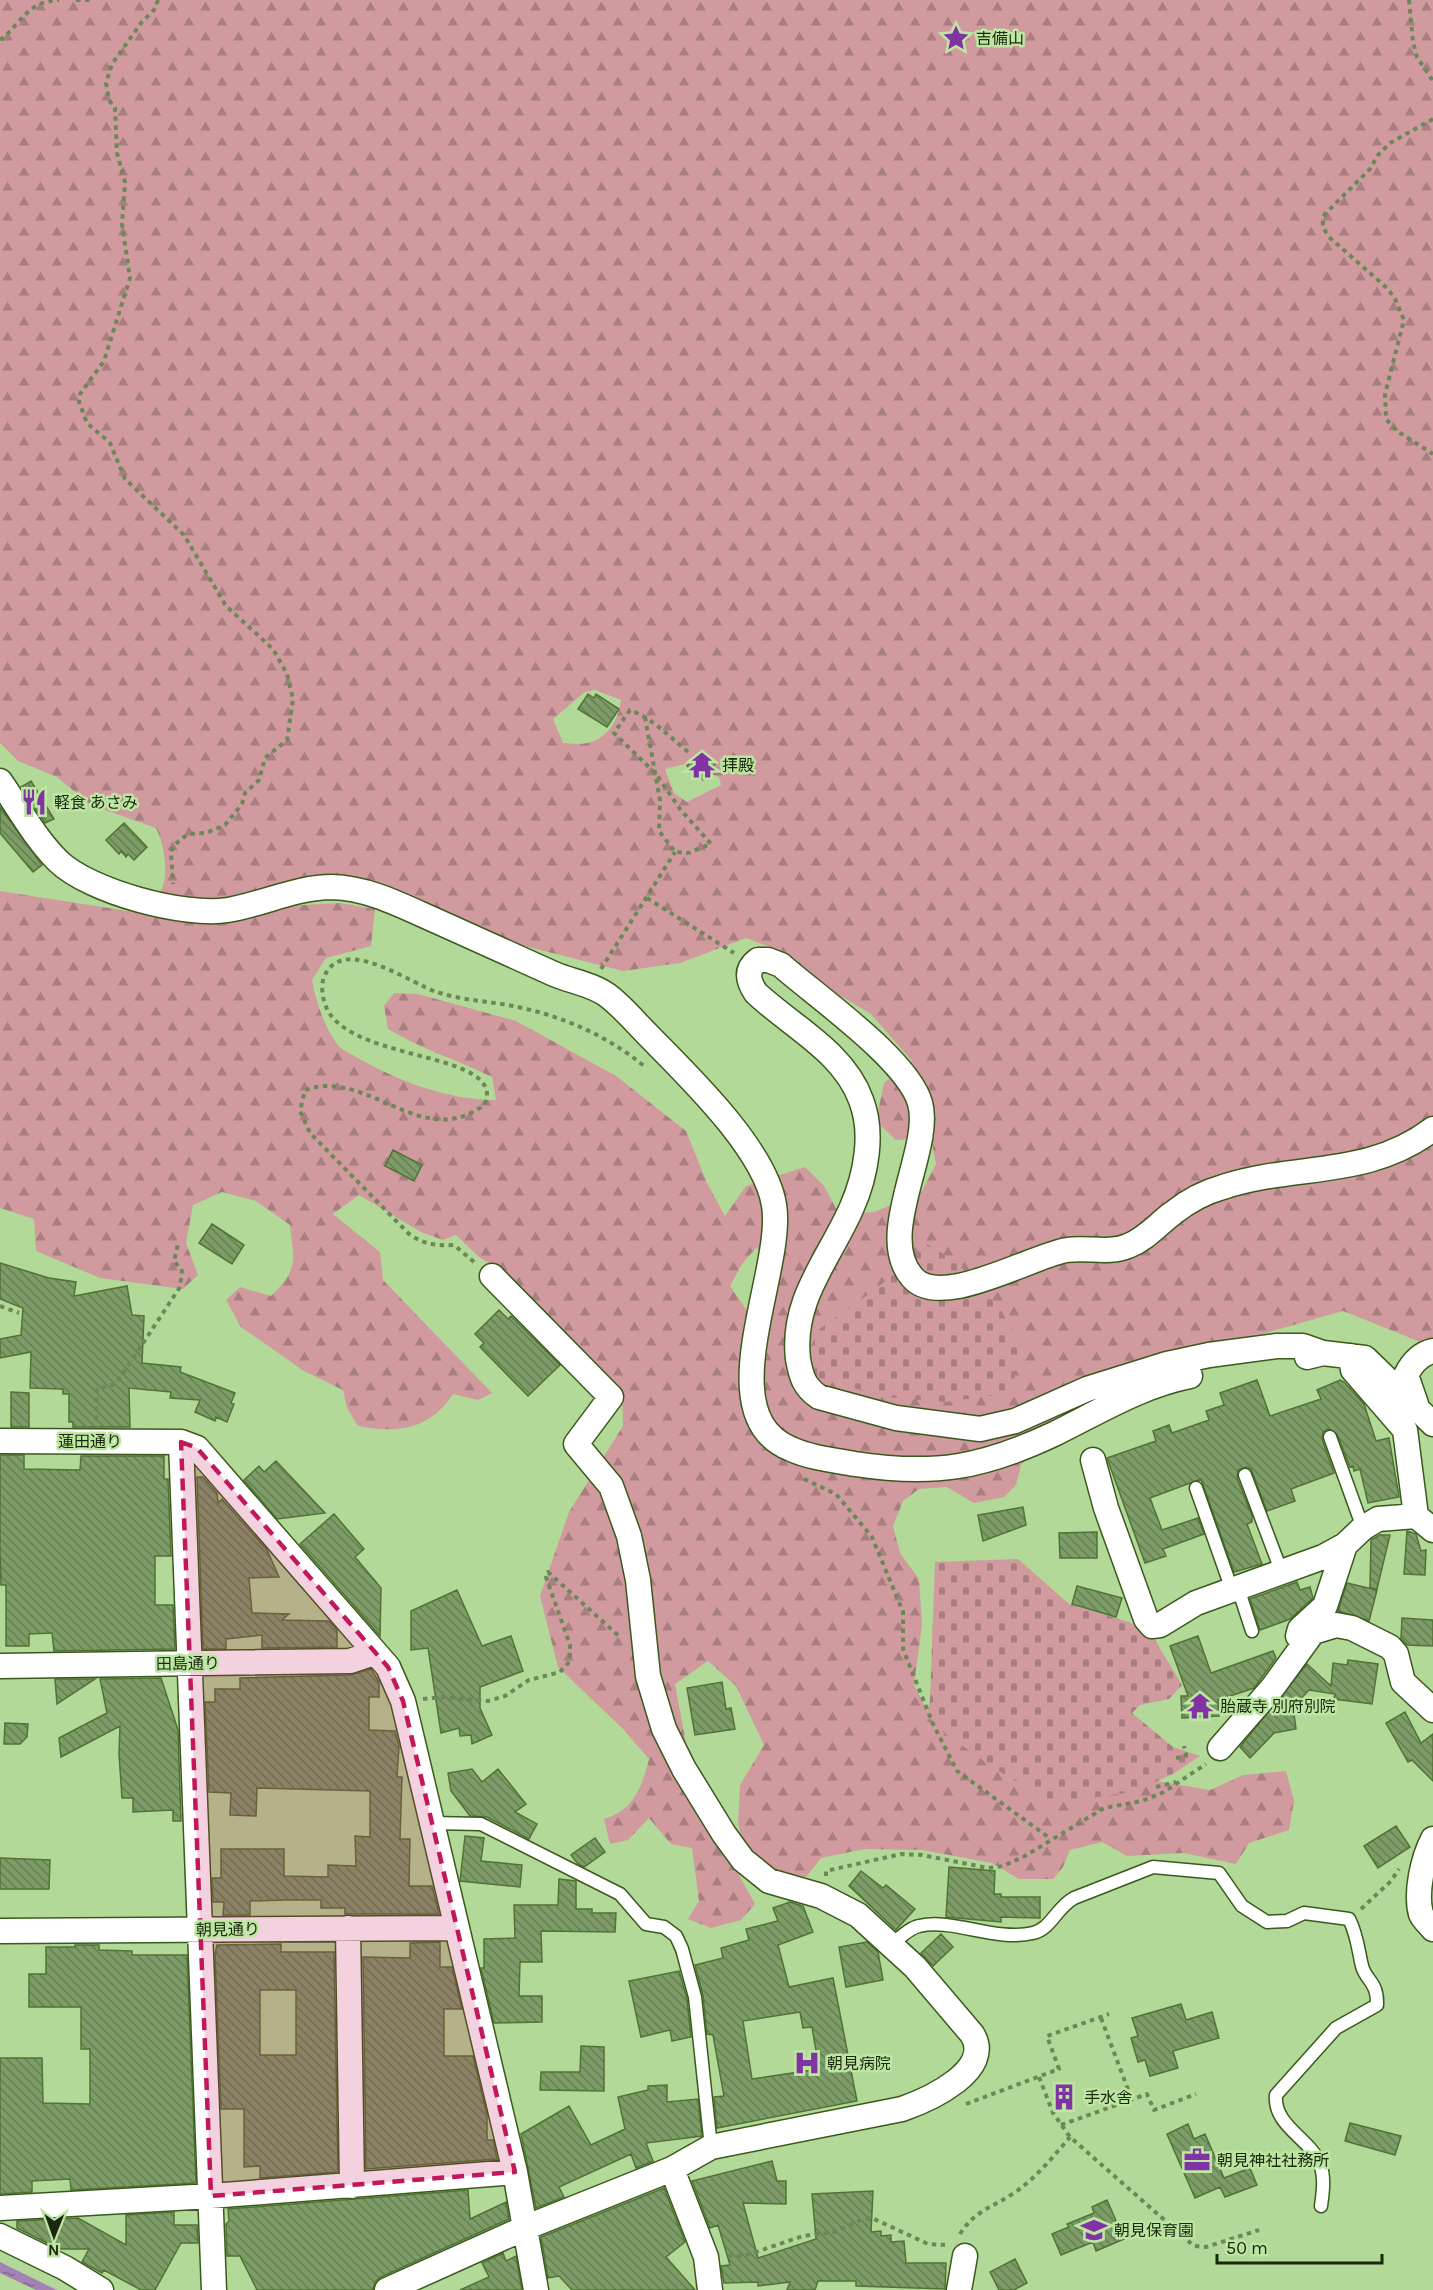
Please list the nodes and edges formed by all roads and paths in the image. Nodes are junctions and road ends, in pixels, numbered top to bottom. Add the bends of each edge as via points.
1 (59, 0) edge
2 (76, 0) edge
3 (92, 0) edge
4 (158, 0) edge
5 (1409, 0) edge
6 (0, 38) edge
7 (1433, 81) edge
8 (1433, 119) edge
9 (1433, 454) edge
10 (645, 717) junction
11 (688, 752) dead end
12 (656, 774) junction
13 (0, 781) edge
14 (675, 852) junction
15 (647, 897) junction
16 (194, 912) junction
17 (753, 964) junction
18 (589, 987) junction
19 (649, 1071) dead end
20 (1433, 1129) edge
21 (178, 1244) dead end
22 (492, 1276) joint
23 (0, 1306) edge
24 (19, 1314) dead end
25 (1433, 1351) edge
26 (1323, 1353) junction
27 (1350, 1356) junction
28 (1427, 1419) edge
29 (1330, 1437) dead end
30 (0, 1441) edge
31 (96, 1442) junction
32 (181, 1442) junction
33 (1093, 1460) dead end
34 (1245, 1475) dead end
35 (796, 1476) dead end
36 (1196, 1488) dead end
37 (1425, 1523) edge
38 (1363, 1528) junction
39 (1345, 1545) junction
40 (1282, 1573) junction
41 (1235, 1589) junction
42 (1252, 1631) dead end
43 (1298, 1649) junction
44 (375, 1653) junction
45 (645, 1654) junction
46 (188, 1663) junction
47 (0, 1666) edge
48 (403, 1701) junction
49 (1433, 1710) edge
50 (1184, 1746) dead end
51 (1220, 1748) joint
52 (1176, 1758) dead end
53 (1179, 1782) junction
54 (1156, 1787) dead end
55 (432, 1823) junction
56 (1051, 1839) junction
57 (1429, 1847) edge
58 (826, 1878) dead end
59 (1349, 1919) junction
60 (348, 1928) junction
61 (457, 1928) junction
62 (1433, 1929) edge
63 (200, 1930) junction
64 (0, 1931) edge
65 (892, 1944) junction
66 (1109, 2014) dead end
67 (1101, 2018) junction
68 (1039, 2077) junction
69 (1196, 2094) dead end
70 (981, 2099) dead end
71 (1132, 2100) junction
72 (1061, 2125) junction
73 (1070, 2137) junction
74 (711, 2146) junction
75 (672, 2169) junction
76 (515, 2172) junction
77 (352, 2186) junction
78 (211, 2196) junction
79 (1321, 2206) dead end
80 (0, 2208) edge
81 (527, 2228) junction
82 (1259, 2230) dead end
83 (0, 2236) edge
84 (961, 2251) junction
85 (706, 2257) junction
86 (403, 2287) edge
87 (100, 2290) edge
88 (214, 2290) edge
89 (536, 2290) edge
90 (710, 2290) edge
91 (959, 2290) edge

1 - 6 path via 42,1
2 - 3 path
4 - 16 path via 112,64 106,83 115,108 117,153 125,182 122,224 130,278 104,361 80,394 81,411 87,423 110,443 125,479 184,535 226,606 273,649 287,674 293,699 286,740 265,758 259,780 245,793 231,818 206,834 188,834 174,845 173,884 193,903
5 - 7 path via 1415,49
8 - 9 path via 1390,142 1322,221 1329,237 1395,299 1404,320 1385,394 1386,419 1397,431
10 - 11 path
10 - 12 path
10 - 12 path via 630,710 614,733
12 - 14 path via 659,831
12 - 14 path via 711,844 688,853
13 - 16 street via 59,862 77,874 136,897
14 - 15 path
15 - 17 path
15 - 18 path
16 - 18 street via 232,909 319,888 358,889
17 - 20 street via 768,960 781,965 869,1040 904,1075 920,1102 921,1124 906,1193 901,1242 906,1269 915,1281 927,1286 979,1280 1066,1250 1126,1247 1183,1206 1221,1187 1257,1177 1320,1171 1378,1158
17 - 26 street via 748,974 756,993 820,1045 844,1070 866,1116 867,1155 853,1206 804,1298 799,1318 800,1370 810,1391 819,1397 896,1418 980,1429 1015,1421 1087,1389 1167,1364 1277,1346 1303,1346
18 - 26 street via 605,993 634,1021 744,1140 770,1189 775,1207 774,1235 753,1360 753,1405 761,1427 779,1444 809,1455 867,1466 936,1470 961,1467 1027,1446 1150,1386 1207,1372
19 - 22 path via 591,1031 558,1018 518,1006 438,993 367,960 339,962 327,971 323,998 332,1017 344,1028 376,1045 460,1069 483,1082 487,1097 476,1110 441,1120 408,1113 348,1088 316,1086 305,1090 301,1101 303,1123 328,1154 409,1234 420,1242 454,1245
21 - 31 path via 174,1261 182,1271 180,1287 115,1384 97,1389
22 - 45 street via 611,1397 576,1444 611,1486 629,1536 638,1580
23 - 24 path
25 - 28 street via 1411,1364 1406,1375 1410,1391
26 - 27 street
27 - 28 street via 1372,1363
27 - 37 street via 1353,1370 1405,1430
29 - 38 lane
30 - 31 street, 蓮田通り
31 - 32 street, 蓮田通り
32 - 44 street via 197,1448
32 - 46 street
33 - 41 street via 1106,1508 1146,1619 1152,1626 1196,1603
34 - 40 lane
35 - 56 path via 836,1494 872,1537 903,1612 903,1649 957,1771
36 - 41 lane
37 - 38 street via 1378,1519
38 - 39 street
39 - 40 street
39 - 43 street via 1325,1606 1300,1629
40 - 41 street
41 - 42 lane
43 - 49 street via 1313,1632 1336,1625 1378,1639 1396,1654 1403,1682
43 - 51 street via 1273,1687
44 - 46 street, 田島通り via 350,1661
44 - 48 street via 388,1668
45 - 48 path via 639,1653 548,1572 546,1577 570,1645 570,1661 560,1672 529,1680 488,1701 443,1697
45 - 65 street via 654,1702 664,1729 684,1769 743,1860 769,1881 821,1896 858,1915
46 - 47 street, 田島通り
46 - 63 street
48 - 55 street
50 - 52 path via 1186,1756
51 - 53 path via 1216,1757
53 - 54 path
53 - 56 path via 1142,1801 1104,1808
55 - 61 street
55 - 74 lane via 481,1824 620,1894 646,1924 664,1927 676,1936 696,1997
56 - 58 path via 1003,1866 979,1867 901,1854 826,1871
57 - 59 path via 1402,1862 1390,1881
57 - 62 street via 1421,1881 1421,1915
59 - 65 lane via 1304,1913 1287,1921 1267,1922 1242,1906 1219,1873 1153,1867 1062,1904 1048,1925 1036,1933 994,1935 928,1925 916,1926
59 - 79 lane via 1363,1969 1376,1987 1377,2005 1336,2028 1276,2095 1278,2112 1319,2162 1323,2173
60 - 61 street, 朝見通り
60 - 63 street, 朝見通り
60 - 77 street
61 - 76 street
63 - 64 street, 朝見通り
63 - 78 street
65 - 74 street via 972,2034 977,2045 973,2063 942,2092 902,2109
66 - 67 path
67 - 68 path via 1047,2036 1059,2069
67 - 71 path
68 - 70 path
68 - 72 path
69 - 71 path via 1154,2110 1147,2094
71 - 72 path
72 - 73 path
73 - 82 path via 1194,2246 1206,2247
73 - 84 path via 1015,2192 968,2221 958,2237
74 - 75 street
75 - 81 street
75 - 85 street
76 - 77 street
76 - 81 street
77 - 78 street
78 - 80 street
78 - 88 street
81 - 86 street
81 - 89 street
83 - 87 street
84 - 85 path via 928,2244 872,2218 744,2256
84 - 91 street
85 - 90 street

